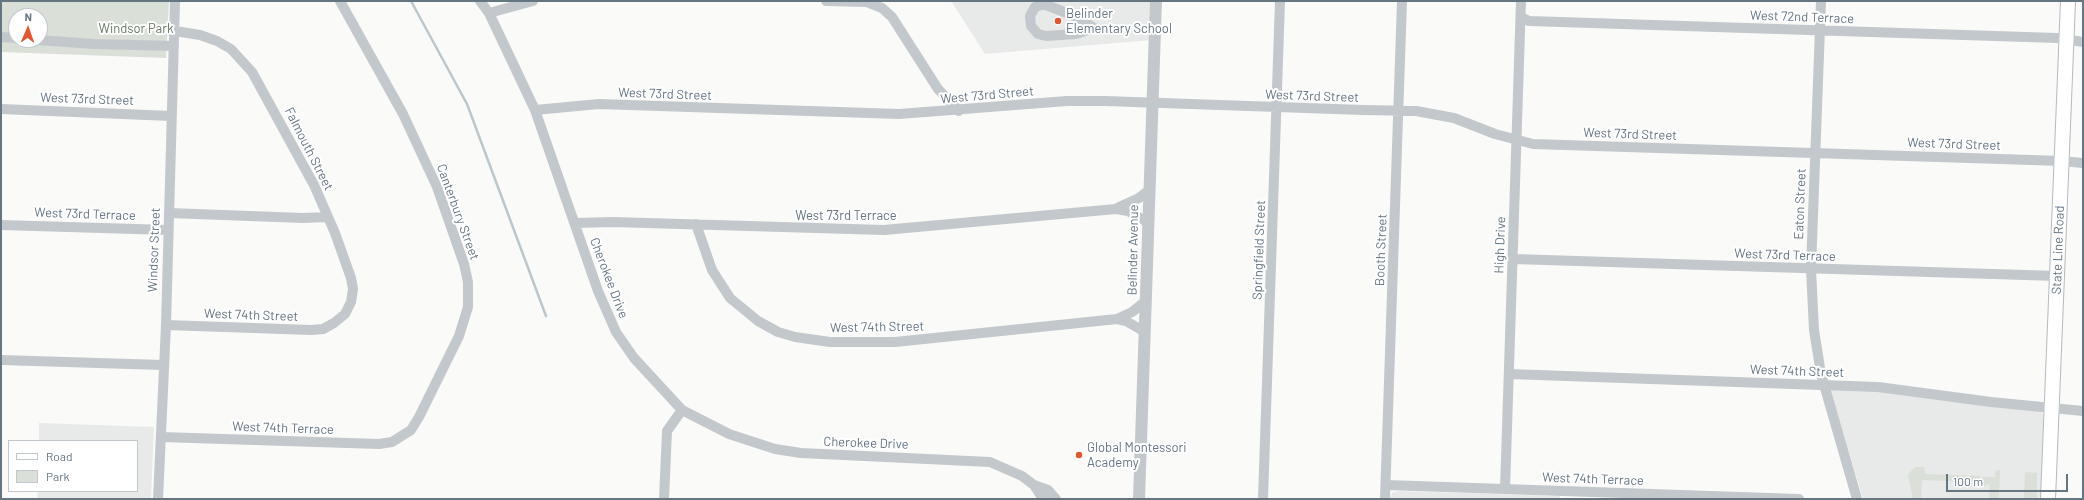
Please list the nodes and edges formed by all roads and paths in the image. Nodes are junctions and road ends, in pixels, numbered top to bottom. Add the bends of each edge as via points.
1 (175, 1) edge
2 (340, 1) edge
3 (480, 1) edge
4 (534, 1) edge
5 (826, 1) edge
6 (1156, 1) edge
7 (1280, 1) edge
8 (1402, 1) edge
9 (1521, 1) edge
10 (1821, 1) edge
11 (2068, 1) edge
12 (489, 13) junction
13 (1521, 16) junction
14 (1094, 28) joint
15 (1820, 31) junction
16 (175, 32) junction
17 (2067, 40) junction
18 (48, 41) edge
19 (2083, 42) edge
20 (174, 46) junction
21 (1153, 102) junction
22 (1276, 107) junction
23 (1, 109) edge
24 (535, 110) junction
25 (959, 111) junction
26 (1399, 111) junction
27 (171, 116) junction
28 (1516, 141) junction
29 (1815, 152) junction
30 (2062, 161) junction
31 (2083, 163) edge
32 (1148, 191) junction
33 (1116, 209) junction
34 (169, 213) junction
35 (328, 217) junction
36 (1147, 222) junction
37 (575, 223) junction
38 (696, 224) junction
39 (1, 225) edge
40 (168, 230) junction
41 (1513, 259) junction
42 (1811, 269) junction
43 (2057, 276) junction
44 (1146, 301) junction
45 (1117, 319) junction
46 (334, 323) joint
47 (166, 325) junction
48 (1145, 332) junction
49 (1, 360) edge
50 (163, 365) junction
51 (1510, 374) junction
52 (1824, 385) junction
53 (2052, 408) junction
54 (682, 410) junction
55 (2083, 411) edge
56 (161, 437) junction
57 (402, 437) joint
58 (1034, 485) junction
59 (1386, 486) junction
60 (1505, 489) junction
61 (158, 499) edge
62 (664, 499) edge
63 (1043, 499) edge
64 (1056, 499) edge
65 (1139, 499) edge
66 (1263, 499) edge
67 (1386, 499) edge
68 (1799, 499) edge
69 (1857, 499) edge
70 (2048, 499) edge

1 - 16 street, Windsor Street
2 - 57 street, Canterbury Street via 422,152 437,187 468,282 468,307 459,336 420,417 411,430
3 - 12 street, Cherokee Drive
4 - 12 street
5 - 25 street via 867,2 882,8 892,17 938,89
6 - 21 street, Belinder Avenue
7 - 22 street, Springfield Street
8 - 26 street, Booth Street
9 - 13 street, High Drive
10 - 15 street, Eaton Street
11 - 17 main road, State Line Road
12 - 24 street, Cherokee Drive
13 - 15 street, West 72nd Terrace via 1530,21
13 - 28 street, High Drive
14 - 14 street via 1077,17 1046,5 1035,7 1030,16 1031,26 1041,35 1076,34
15 - 17 street, West 72nd Terrace
15 - 29 street, Eaton Street
16 - 20 street, Windsor Street
16 - 35 street, Falmouth Street via 209,37 242,58 298,154
17 - 19 street, West 72nd Terrace
17 - 30 main road, State Line Road
18 - 20 street
20 - 27 street, Windsor Street
21 - 22 street, West 73rd Street
21 - 25 street, West 73rd Street via 1067,101
21 - 32 street, Belinder Avenue
22 - 26 street, West 73rd Street
22 - 66 street, Springfield Street
23 - 27 street, West 73rd Street
24 - 25 street, West 73rd Street via 600,104 900,114
24 - 37 street, Cherokee Drive
26 - 28 street, West 73rd Street via 1437,113
26 - 59 street, Booth Street
27 - 34 street, Windsor Street
28 - 29 street, West 73rd Street via 1533,144
28 - 41 street, High Drive
29 - 30 street, West 73rd Street
29 - 42 street, Eaton Street
30 - 31 street, West 73rd Street
30 - 43 main road, State Line Road
32 - 33 street, West 73rd Terrace
32 - 36 street, Belinder Avenue
33 - 36 street, West 73rd Terrace via 1128,211
33 - 38 street, West 73rd Terrace via 884,230
34 - 35 street
34 - 40 street, Windsor Street
35 - 46 street, Falmouth Street via 353,289 351,302 345,314
36 - 44 street, Belinder Avenue
37 - 38 street, West 73rd Terrace
37 - 54 street, Cherokee Drive via 598,291 616,332 634,358
38 - 45 street, West 74th Street via 712,270 730,298 758,321 794,337 830,342 895,342
39 - 40 street, West 73rd Terrace
40 - 47 street, Windsor Street
41 - 42 street, West 73rd Terrace
41 - 51 street, High Drive
42 - 43 street, West 73rd Terrace
42 - 52 street, Eaton Street via 1814,330
43 - 53 main road, State Line Road
44 - 45 street, West 74th Street
44 - 48 street, Belinder Avenue
45 - 48 street, West 74th Street
46 - 47 street, West 74th Street via 323,329 311,330
47 - 50 street, Windsor Street
48 - 65 street, Belinder Avenue
49 - 50 street
50 - 56 street, Windsor Street
51 - 52 street, West 74th Street
51 - 60 street, High Drive
52 - 53 street, West 74th Street via 1878,387
52 - 69 street, Eaton Street
53 - 55 street, West 74th Street
53 - 70 main road, State Line Road
54 - 58 street, Cherokee Drive via 729,434 775,449 802,453 976,460 1008,468
54 - 62 street via 667,430
56 - 57 street, West 74th Terrace via 379,444
56 - 61 street, Windsor Street
58 - 63 street, Cherokee Drive
58 - 64 street, Cherokee Drive via 1048,490
59 - 60 street, West 74th Terrace
59 - 67 street, Booth Street
60 - 68 street, West 74th Terrace

